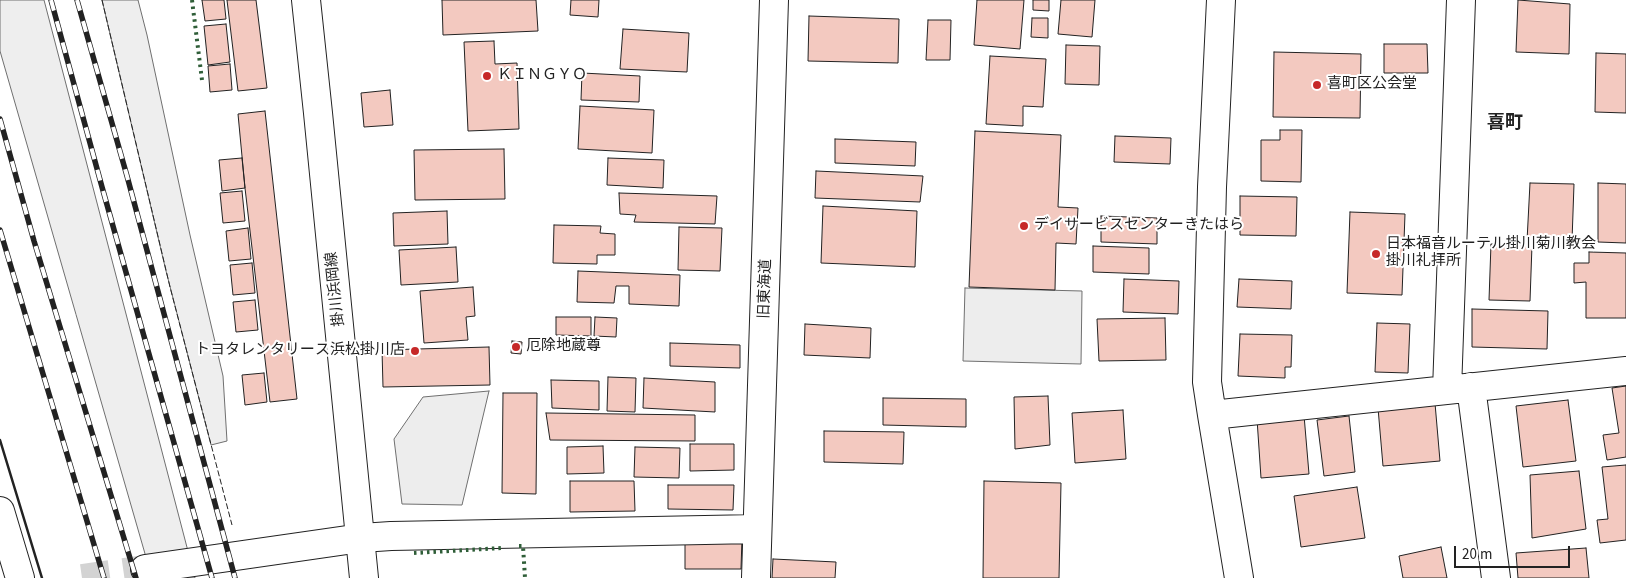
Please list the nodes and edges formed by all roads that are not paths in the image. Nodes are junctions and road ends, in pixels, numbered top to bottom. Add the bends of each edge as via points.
1 (306, 0) edge
2 (774, 0) edge
3 (1221, 0) edge
4 (1461, 0) edge
5 (1626, 371) edge
6 (1459, 389) junction
7 (1212, 415) junction
8 (0, 511) edge
9 (757, 529) junction
10 (361, 538) junction
11 (146, 569) tunnel mouth
12 (20, 578) edge
13 (364, 578) edge
14 (756, 578) edge
15 (1239, 578) edge
16 (1496, 578) edge

1 - 10 street, 掛川浜岡線
2 - 9 street, 旧東海道
3 - 7 street via 1207,382
4 - 6 street
5 - 6 street
6 - 7 street
6 - 16 street
7 - 15 street
8 - 12 street
9 - 10 street
9 - 14 street, 旧東海道
10 - 11 street
10 - 13 street, 掛川浜岡線

